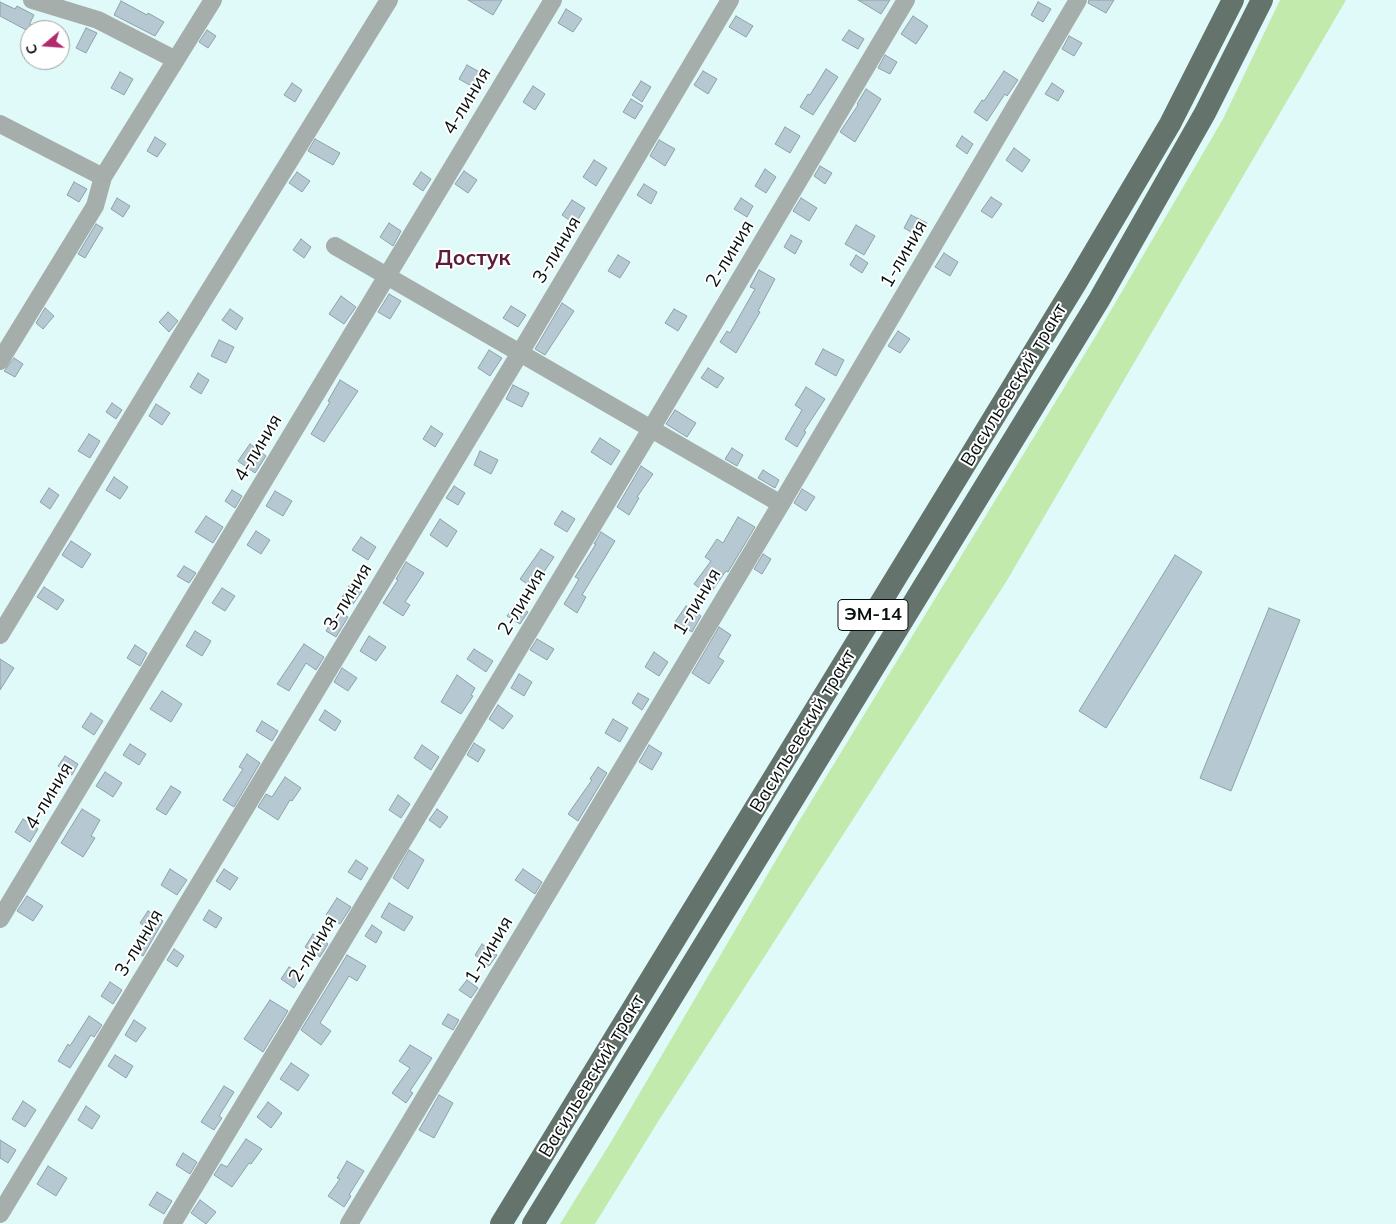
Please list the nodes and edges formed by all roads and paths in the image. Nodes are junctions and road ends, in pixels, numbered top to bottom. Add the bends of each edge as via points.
1 (32, 0) edge
2 (213, 0) edge
3 (389, 0) edge
4 (553, 0) edge
5 (730, 0) edge
6 (906, 0) edge
7 (1078, 0) edge
8 (1233, 0) edge
9 (1262, 0) edge
10 (176, 60) junction
11 (0, 124) edge
12 (103, 177) junction
13 (336, 246) dead end
14 (386, 276) junction
15 (520, 353) junction
16 (0, 361) edge
17 (651, 428) junction
18 (781, 504) junction
19 (0, 635) edge
20 (0, 919) edge
21 (0, 1214) edge
22 (172, 1224) edge
23 (349, 1224) edge
24 (501, 1224) edge
25 (533, 1224) edge

1 - 10 street via 98,20
2 - 10 street
3 - 19 street
4 - 14 street, 4-линия
5 - 15 street, 3-линия
6 - 17 street, 2-линия
7 - 18 street, 1-линия
8 - 24 main road, Васильевский тракт / ЭМ-14 via 1170,124 1076,283
9 - 25 main road, Васильевский тракт / ЭМ-14 via 1205,113 1100,300
10 - 12 street
11 - 12 street
12 - 16 street via 95,206
13 - 14 street
14 - 15 street
14 - 20 street, 4-линия
15 - 17 street
15 - 21 street, 3-линия
17 - 18 street
17 - 22 street, 2-линия
18 - 23 street, 1-линия

